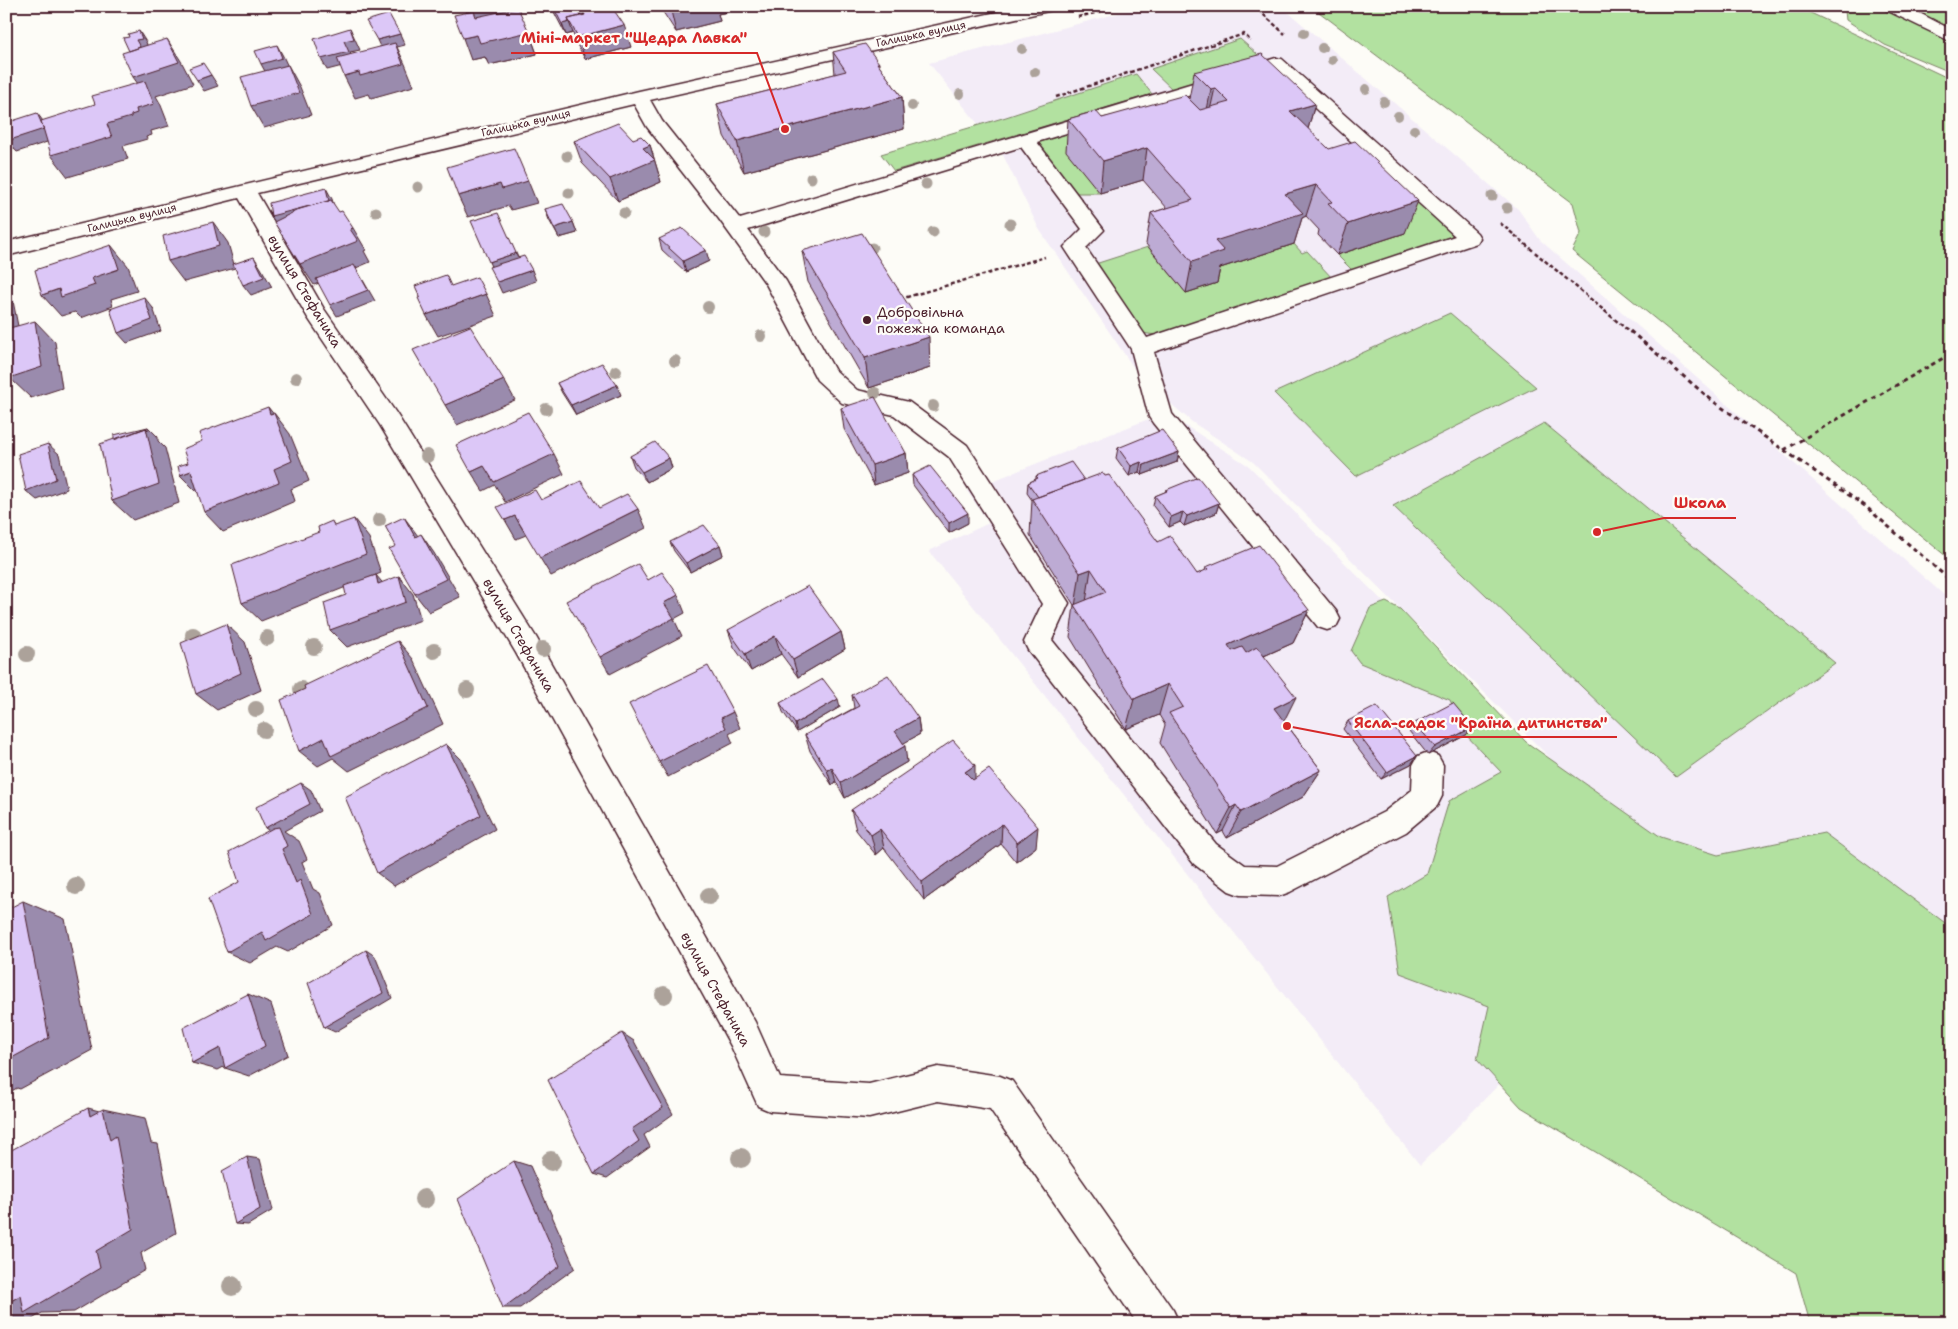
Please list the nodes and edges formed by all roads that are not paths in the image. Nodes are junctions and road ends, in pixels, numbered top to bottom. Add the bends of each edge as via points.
1 (1048, 6) edge
2 (1892, 6) edge
3 (1952, 37) edge
4 (639, 97) junction
5 (1026, 140) junction
6 (245, 190) junction
7 (735, 227) junction
8 (6, 249) edge
9 (1142, 348) junction
10 (1327, 619) dead end
11 (1428, 765) dead end
12 (1160, 1323) edge

1 - 4 street, Галицька вулиця
2 - 3 street
4 - 6 street, Галицька вулиця
4 - 7 street via 654,123
5 - 7 street
5 - 9 street via 1094,230 1074,247
5 - 9 street via 1276,64 1470,238
6 - 8 street, Галицька вулиця
6 - 12 street, вулиця Стефаника via 316,313 388,419 526,645 743,1034 770,1094 869,1101 938,1084 1000,1093
7 - 11 street via 775,281 825,374 850,397 901,408 958,452 1056,604 1038,642 1205,854 1240,880 1279,881 1395,822 1427,796
9 - 10 street via 1161,416

